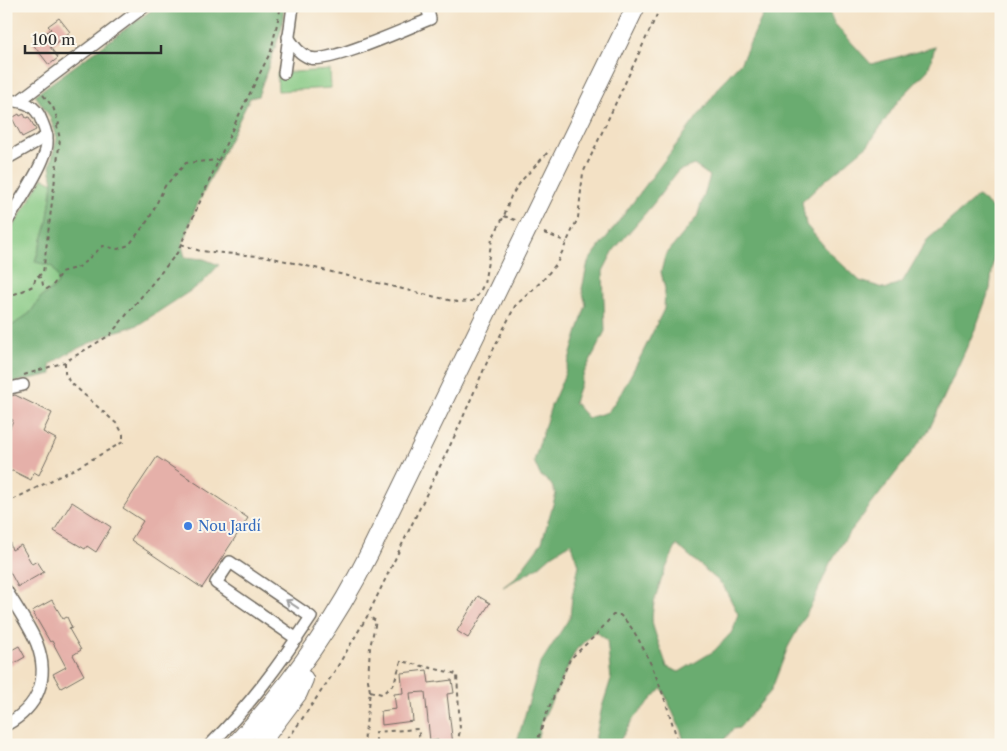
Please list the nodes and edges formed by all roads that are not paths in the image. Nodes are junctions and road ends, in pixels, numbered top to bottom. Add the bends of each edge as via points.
1 (144, 6) edge
2 (293, 6) edge
3 (427, 6) edge
4 (636, 6) edge
5 (647, 6) edge
6 (288, 37) junction
7 (284, 73) dead end
8 (6, 100) edge
9 (19, 100) junction
10 (46, 133) junction
11 (6, 159) edge
12 (6, 223) edge
13 (23, 381) road end
14 (6, 389) edge
15 (6, 590) edge
16 (297, 638) junction
17 (301, 675) junction
18 (6, 725) edge
19 (210, 745) edge
20 (226, 745) edge
21 (235, 745) edge
22 (249, 745) edge
23 (259, 745) edge

1 - 9 street
2 - 6 street
3 - 6 street via 430,19 333,56 311,58 296,50
4 - 17 highway via 362,567
5 - 17 highway via 371,572 343,622
6 - 7 street
8 - 9 street
9 - 10 street via 35,108
10 - 11 street
10 - 12 street via 43,160
13 - 14 street
15 - 18 street via 37,643 41,674 39,690 28,710
16 -> 16 street via 311,617 230,562 216,583
16 - 19 street via 261,689
17 - 20 highway via 282,681
17 - 21 highway
17 - 22 highway
17 - 23 highway via 298,693

